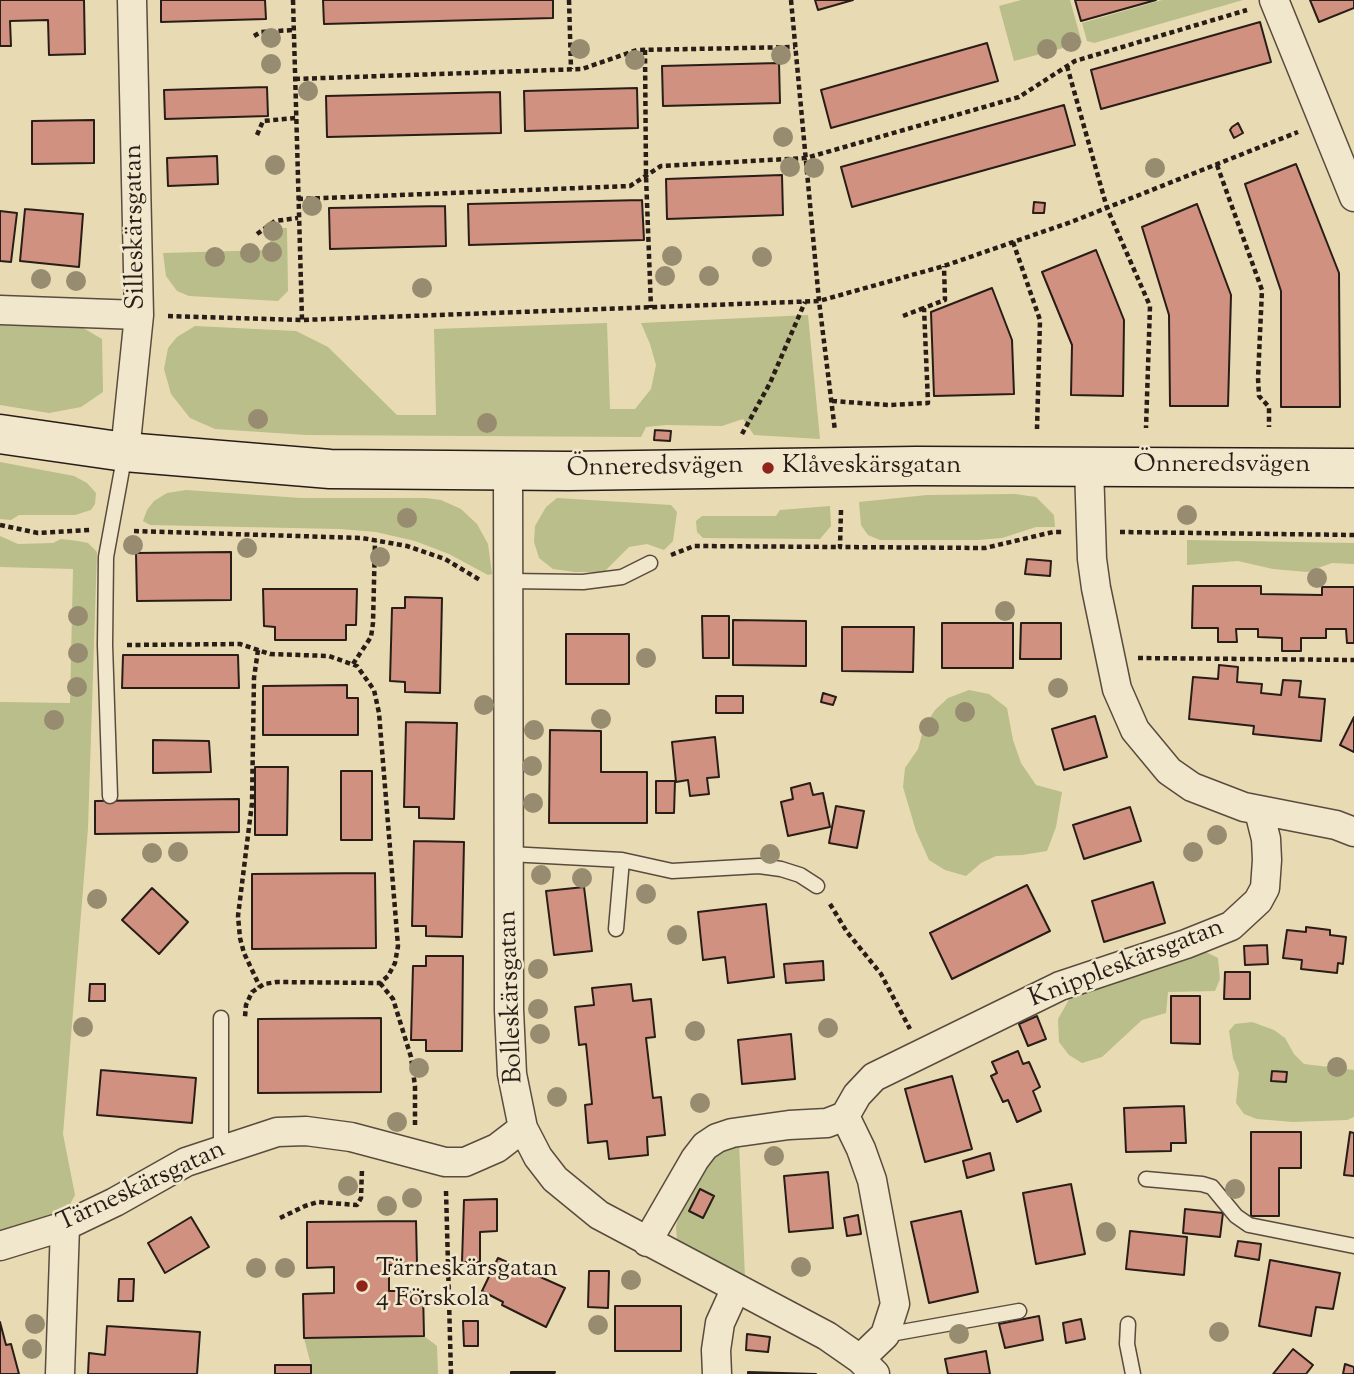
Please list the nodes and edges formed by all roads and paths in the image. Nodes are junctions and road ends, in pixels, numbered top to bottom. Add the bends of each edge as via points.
1 (132, 0) edge
2 (293, 0) edge
3 (569, 0) edge
4 (791, 0) edge
5 (1274, 1) edge
6 (293, 30) junction
7 (254, 36) dead end
8 (795, 47) junction
9 (645, 50) junction
10 (1067, 66) junction
11 (571, 69) junction
12 (295, 79) junction
13 (296, 118) junction
14 (1323, 122) junction
15 (257, 135) dead end
16 (806, 158) junction
17 (1217, 165) junction
18 (646, 176) junction
19 (1354, 197) edge
20 (298, 200) junction
21 (1107, 208) junction
22 (298, 218) junction
23 (257, 234) dead end
24 (1013, 242) junction
25 (944, 265) junction
26 (805, 302) junction
27 (819, 302) junction
28 (651, 308) junction
29 (923, 308) junction
30 (0, 310) edge
31 (139, 316) junction
32 (903, 316) dead end
33 (302, 320) junction
34 (832, 401) junction
35 (1269, 427) dead end
36 (1146, 428) dead end
37 (1037, 429) dead end
38 (835, 431) dead end
39 (0, 434) edge
40 (736, 441) dead end
41 (125, 453) junction
42 (1089, 467) junction
43 (1354, 468) edge
44 (508, 470) junction
45 (0, 526) edge
46 (112, 530) junction
47 (375, 541) junction
48 (840, 547) dead end
49 (650, 563) joint
50 (509, 588) junction
51 (105, 645) junction
52 (258, 650) junction
53 (1109, 658) junction
54 (1354, 660) edge
55 (353, 664) junction
56 (110, 796) dead end
57 (1259, 810) junction
58 (1354, 832) edge
59 (509, 854) junction
60 (622, 860) junction
61 (817, 886) joint
62 (617, 929) dead end
63 (380, 983) junction
64 (260, 987) junction
65 (221, 1018) dead end
66 (243, 1024) dead end
67 (923, 1054) junction
68 (845, 1116) junction
69 (523, 1128) junction
70 (362, 1139) junction
71 (221, 1150) junction
72 (411, 1153) junction
73 (445, 1162) junction
74 (1146, 1179) dead end
75 (279, 1218) dead end
76 (65, 1226) junction
77 (648, 1242) junction
78 (1354, 1246) edge
79 (0, 1247) edge
80 (736, 1288) junction
81 (1019, 1311) dead end
82 (1128, 1324) dead end
83 (885, 1335) junction
84 (868, 1366) edge
85 (60, 1374) edge
86 (451, 1374) edge
87 (717, 1374) edge
88 (1133, 1374) edge

1 - 31 street, Silleskärsgatan
2 - 6 path
3 - 11 path
4 - 8 path
5 - 10 path
5 - 14 street
6 - 7 path
6 - 12 path
8 - 9 path
8 - 16 path
9 - 11 path
9 - 18 path
10 - 16 path via 1019,97
10 - 21 path
11 - 12 path
12 - 13 path
13 - 15 path via 263,121
13 - 20 path
14 - 17 path
14 - 19 street
16 - 18 path via 661,166
16 - 27 path
17 - 21 path
17 - 35 path via 1262,290 1258,378 1259,396 1269,407
18 - 20 path via 630,186
18 - 28 path
20 - 22 path
21 - 24 path
21 - 36 path via 1150,306
22 - 23 path via 275,221
22 - 33 path
24 - 25 path
24 - 37 path via 1040,320
25 - 27 path
25 - 29 path via 946,300
26 - 27 path
26 - 28 path
26 - 40 path via 752,419
27 - 34 path
28 - 33 path
29 - 32 path
29 - 34 path via 928,403
30 - 31 street
31 - 33 path
31 - 41 street, Silleskärsgatan
34 - 38 path
39 - 41 street, Önneredsvägen
41 - 44 street, Önneredsvägen via 330,469
41 - 46 lane
42 - 43 street, Önneredsvägen
42 - 44 street, Önneredsvägen
42 - 53 street via 1091,559
44 - 50 street, Bolleskärsgatan
45 - 46 path via 38,533
46 - 47 path
46 - 51 lane via 106,557
47 - 50 path via 445,559
47 - 55 path via 373,623
48 - 49 path via 694,547
49 - 50 lane via 622,577
50 - 59 street, Bolleskärsgatan
51 - 52 path via 240,644
51 - 56 lane
52 - 55 path via 329,656
52 - 64 path via 252,803 238,916 244,953
53 - 54 path
53 - 57 street via 1135,730 1169,771 1192,787
55 - 63 path via 374,690 380,713 398,946 395,964
57 - 58 street
57 - 67 street, Knippleskärsgatan via 1266,839 1265,888 1231,926 1060,986
59 - 60 lane
59 - 69 street, Bolleskärsgatan via 512,1074
60 - 61 lane via 672,871 781,869
60 - 62 lane
61 - 67 path via 881,974
63 - 64 path via 277,982
63 - 72 path via 393,999 411,1056 416,1118
64 - 66 path via 246,1005
65 - 71 lane
67 - 68 street, Knippleskärsgatan via 874,1077
68 - 77 street via 827,1123 717,1138 695,1159
68 - 83 street via 872,1180 895,1304
69 - 73 street, Tärneskärsgatan via 483,1156
69 - 77 street, Bolleskärsgatan via 538,1157 573,1196
70 - 71 street, Tärneskärsgatan via 277,1132
70 - 72 street, Tärneskärsgatan
70 - 75 path via 357,1205 318,1202
71 - 76 street, Tärneskärsgatan via 186,1163
72 - 73 street, Tärneskärsgatan
73 - 86 path
74 - 78 lane via 1212,1187 1249,1225
76 - 79 street, Tärneskärsgatan
76 - 85 street
77 - 80 street, Bolleskärsgatan
80 - 84 street, Bolleskärsgatan via 827,1336
80 - 87 street via 720,1323
81 - 83 lane
82 - 88 lane
83 - 84 street

